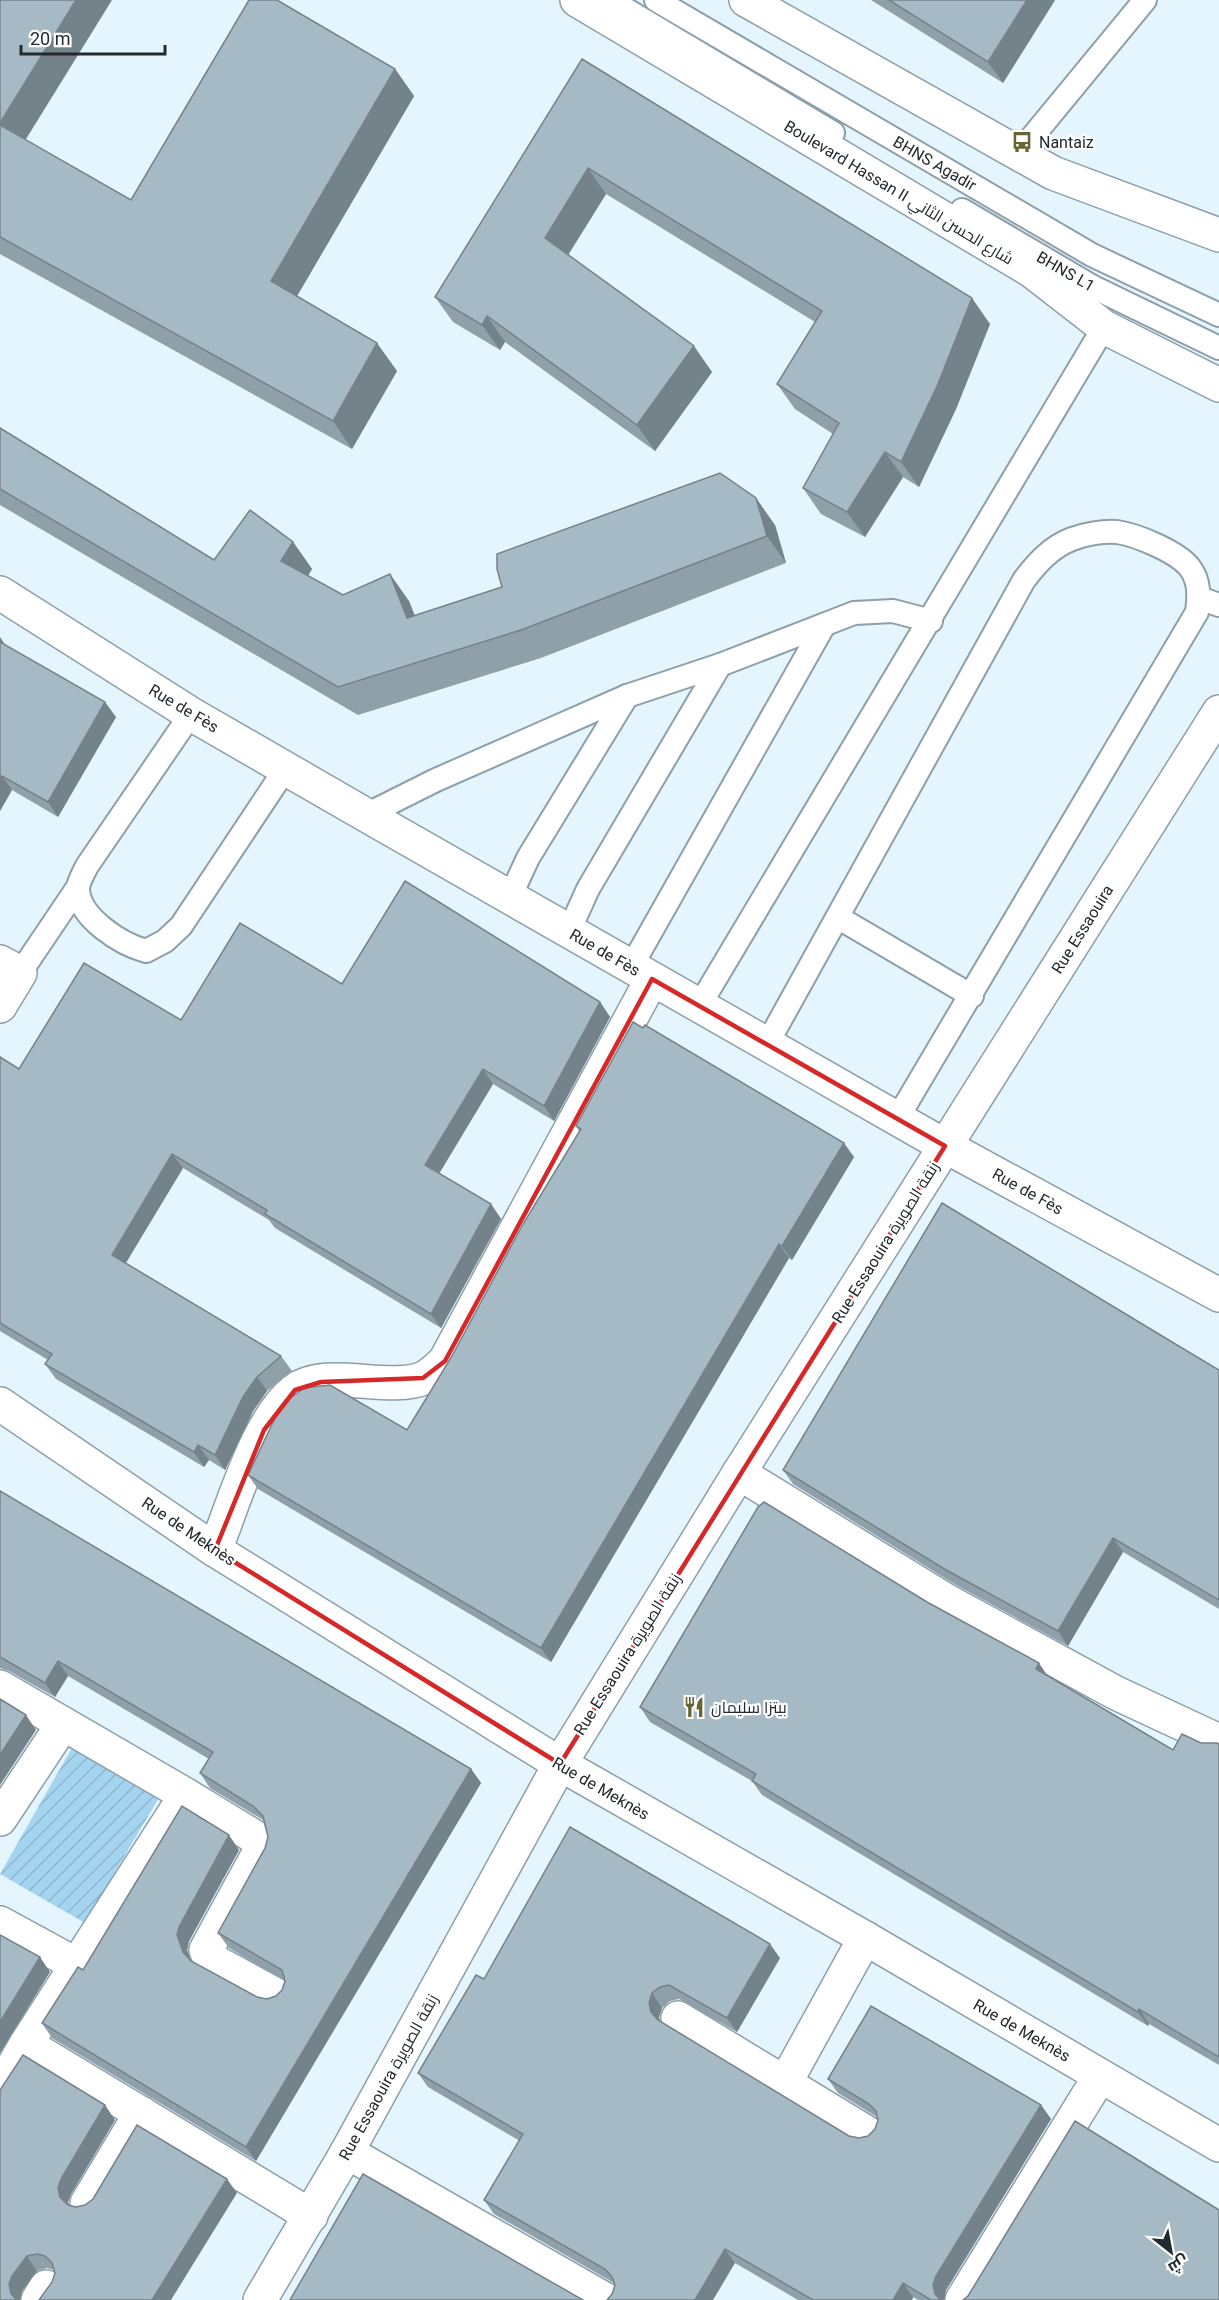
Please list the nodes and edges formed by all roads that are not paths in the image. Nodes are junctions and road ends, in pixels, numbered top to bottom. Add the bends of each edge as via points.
1 (577, 0) edge
2 (610, 0) edge
3 (656, 0) edge
4 (746, 0) edge
5 (1144, 0) edge
6 (1019, 153) junction
7 (1219, 235) edge
8 (1219, 315) edge
9 (1104, 327) junction
10 (1219, 348) edge
11 (1219, 385) edge
12 (0, 593) edge
13 (1209, 601) edge
14 (931, 621) junction
15 (824, 625) junction
16 (720, 665) junction
17 (627, 696) junction
18 (1219, 712) edge
19 (191, 714) junction
20 (286, 768) junction
21 (366, 815) junction
22 (78, 887) junction
23 (510, 897) junction
24 (838, 918) junction
25 (569, 931) junction
26 (10, 967) edge
27 (642, 973) junction
28 (972, 996) junction
29 (0, 1006) edge
30 (699, 1006) junction
31 (767, 1044) junction
32 (897, 1119) junction
33 (945, 1146) junction
34 (1219, 1295) edge
35 (0, 1404) edge
36 (739, 1473) junction
37 (215, 1550) junction
38 (0, 1687) edge
39 (63, 1724) junction
40 (1219, 1741) edge
41 (560, 1764) junction
42 (186, 1795) junction
43 (0, 1819) edge
44 (0, 1923) edge
45 (865, 1938) junction
46 (77, 1965) junction
47 (276, 1995) edge
48 (678, 2018) dead end
49 (26, 2044) junction
50 (1100, 2076) junction
51 (3, 2078) edge
52 (785, 2083) junction
53 (141, 2113) junction
54 (869, 2134) edge
55 (1219, 2145) edge
56 (347, 2152) junction
57 (87, 2203) edge
58 (311, 2216) junction
59 (260, 2300) edge
60 (606, 2300) edge
61 (962, 2300) edge

1 - 9 street, Boulevard Hassan II شارع الحسن الثاني via 1032,271
2 - 10 lane, BHNS L1 via 1094,287
3 - 8 lane, BHNS Agadir via 1092,255
4 - 6 street
5 - 6 lane
6 - 7 street via 1053,172
9 - 11 street, Boulevard Hassan II شارع الحسن الثاني
9 - 14 lane
12 - 19 street, Rue de Fès
13 - 24 lane via 1182,559 1117,532 1072,539 1037,563 1024,580
13 - 28 lane via 1197,612
14 - 15 lane via 873,610
14 - 30 lane
15 - 16 lane
15 - 27 lane
16 - 17 lane
16 - 25 lane via 588,889
17 - 21 lane
17 - 23 lane via 528,858
18 - 33 street, Rue Essaouira
19 - 20 street, Rue de Fès
19 - 22 lane via 87,866
20 - 21 street, Rue de Fès
20 - 22 lane via 181,926 165,941 146,951 135,948 98,923 83,907
21 - 23 street, Rue de Fès
22 - 26 lane
23 - 25 street, Rue de Fès
24 - 28 lane
24 - 31 lane
25 - 27 street, Rue de Fès
26 - 29 street
27 - 30 street, Rue de Fès
27 - 37 street via 446,1361 423,1378 321,1382 295,1390 264,1430
28 - 32 lane
30 - 31 street, Rue de Fès
31 - 32 street, Rue de Fès
32 - 33 street, Rue de Fès
33 - 34 street, Rue de Fès
33 - 36 street, Rue Essaouira زنقة الصويرة
35 - 37 street, Rue de Meknès
36 - 40 street via 957,1606 1116,1694
36 - 41 street, Rue Essaouira زنقة الصويرة
37 - 41 street, Rue de Meknès
38 - 39 street
39 - 42 street
39 - 43 street
41 - 45 street, Rue de Meknès
41 - 56 street, Rue Essaouira زنقة الصويرة
42 - 46 street
42 - 47 street via 258,1842 259,1853 206,1950 210,1959
44 - 46 street
45 - 50 street, Rue de Meknès
45 - 52 street
46 - 49 street
48 - 52 street
49 - 51 street
49 - 53 street
50 - 55 street, Rue de Meknès
50 - 61 street
52 - 54 street
53 - 57 street
53 - 58 street
56 - 58 street, Rue Essaouira زنقة الصويرة
56 - 60 street
58 - 59 street, Rue Essaouira زنقة الصويرة

